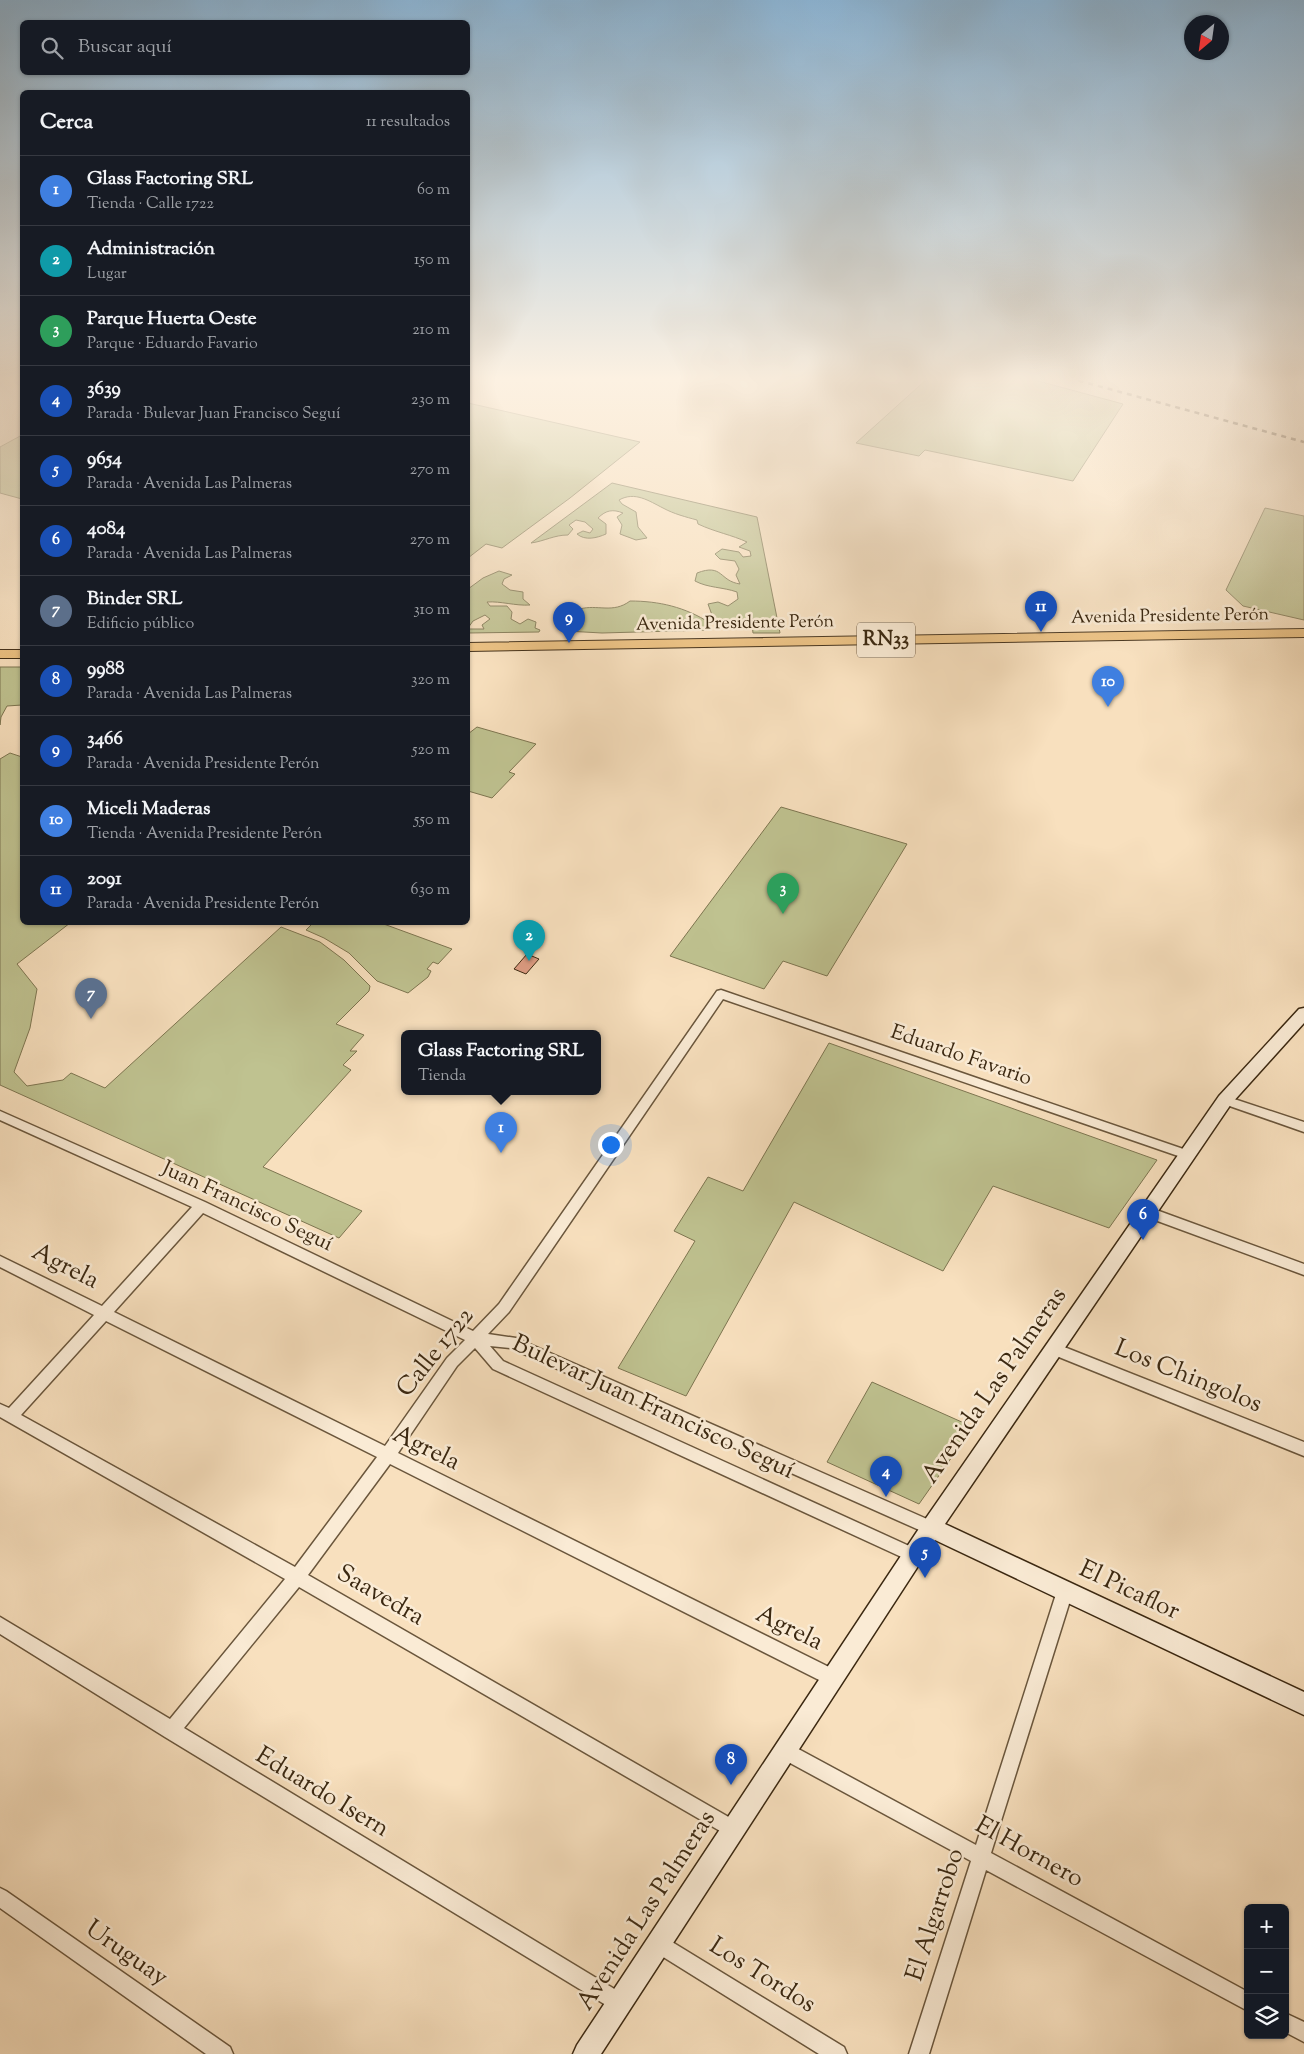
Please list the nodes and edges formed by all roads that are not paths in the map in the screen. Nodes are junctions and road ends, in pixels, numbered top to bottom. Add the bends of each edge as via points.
1 (1304, 633) edge
2 (1304, 642) edge
3 (470, 647) edge
4 (0, 654) edge
5 (20, 654) edge
6 (470, 654) edge
7 (20, 660) edge
8 (0, 661) edge
9 (721, 994) joint
10 (1304, 1013) edge
11 (1225, 1100) junction
12 (0, 1115) edge
13 (1304, 1127) edge
14 (1188, 1155) junction
15 (201, 1206) junction
16 (1148, 1212) junction
17 (0, 1261) edge
18 (1304, 1270) edge
19 (103, 1313) junction
20 (475, 1338) junction
21 (1054, 1349) junction
22 (6, 1413) edge
23 (1304, 1449) edge
24 (387, 1456) junction
25 (931, 1528) junction
26 (913, 1555) junction
27 (297, 1577) junction
28 (1065, 1591) junction
29 (0, 1625) edge
30 (832, 1678) junction
31 (1304, 1704) edge
32 (171, 1730) junction
33 (785, 1750) junction
34 (733, 1829) junction
35 (981, 1857) junction
36 (0, 1897) edge
37 (659, 1942) junction
38 (1244, 2000) edge
39 (619, 2003) junction
40 (1289, 2024) edge
41 (1304, 2032) edge
42 (222, 2054) edge
43 (586, 2054) edge
44 (838, 2054) edge
45 (919, 2054) edge

1 - 3 main road, Avenida Presidente Perón / RN33
2 - 6 main road, Avenida Presidente Perón / RN33
4 - 5 main road
7 - 8 main road
9 - 14 street, Eduardo Favario
9 - 20 street, Calle 1722 via 504,1308
10 - 11 main road, Avenida Las Palmeras
11 - 13 street
11 - 14 main road, Avenida Las Palmeras
12 - 15 street, Juan Francisco Seguí
14 - 16 main road, Avenida Las Palmeras
15 - 19 street
15 - 20 street, Juan Francisco Seguí
16 - 18 street
16 - 21 main road, Avenida Las Palmeras
17 - 19 street, Agrela
19 - 22 street
19 - 24 street, Agrela
20 - 24 street, Calle 1722 via 452,1362
20 - 25 street, Bulevar Juan Francisco Seguí via 511,1342
20 - 26 street, Bulevar Juan Francisco Seguí via 498,1366
21 - 23 street, Los Chingolos
21 - 25 main road, Avenida Las Palmeras
22 - 27 street, Saavedra
24 - 27 street, Calle 1722
24 - 30 street, Agrela
25 - 26 main road, Avenida Las Palmeras
25 - 28 main road, El Picaflor
26 - 30 main road, Avenida Las Palmeras
27 - 32 street, Calle 1722
27 - 34 street, Saavedra
28 - 31 main road, El Picaflor
28 - 35 street, El Algarrobo
29 - 32 street, Eduardo Isern
30 - 33 main road, Avenida Las Palmeras
32 - 39 street, Eduardo Isern
33 - 34 main road, Avenida Las Palmeras
33 - 35 street, El Hornero
34 - 37 main road, Avenida Las Palmeras
35 - 38 street, El Hornero
35 - 45 street, El Algarrobo
36 - 42 street, Uruguay
37 - 39 main road, Avenida Las Palmeras
37 - 44 street, Los Tordos
39 - 43 main road, Avenida Las Palmeras
40 - 41 street

